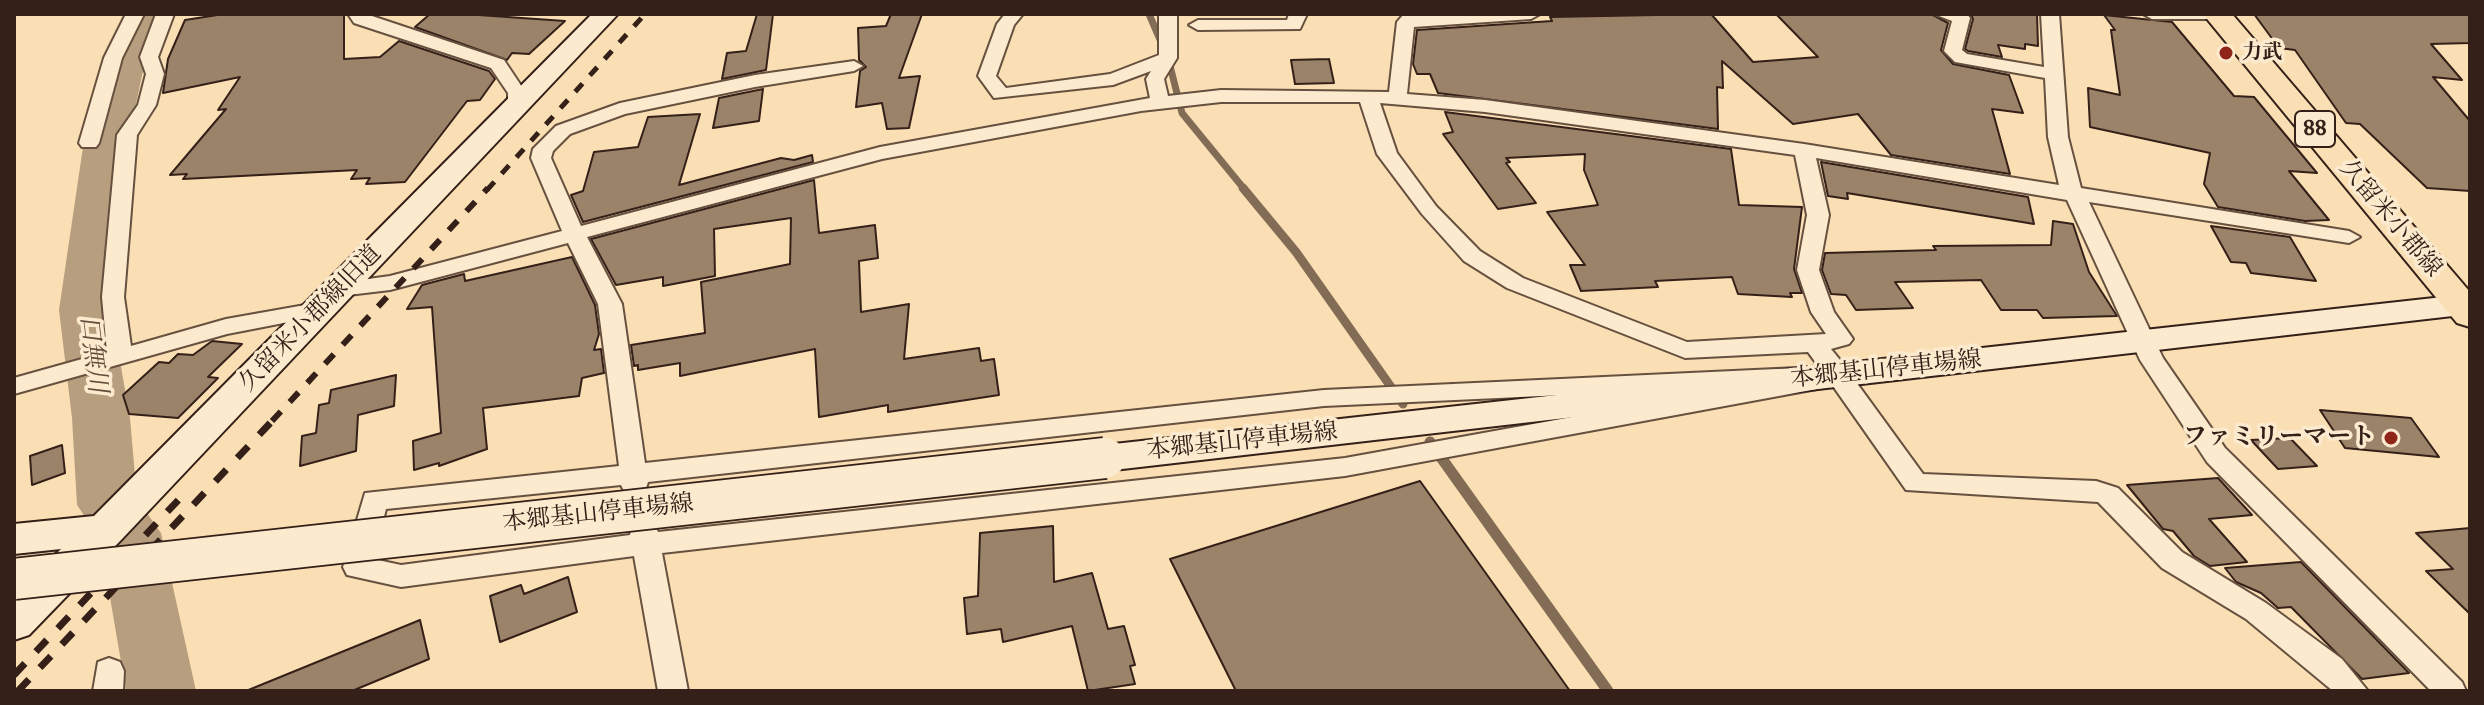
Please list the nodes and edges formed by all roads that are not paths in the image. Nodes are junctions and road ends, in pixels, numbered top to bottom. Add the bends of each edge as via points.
1 (135, 14) edge
2 (165, 14) edge
3 (357, 14) edge
4 (606, 14) edge
5 (1014, 14) edge
6 (1168, 14) edge
7 (1298, 14) edge
8 (1531, 14) edge
9 (2050, 14) edge
10 (2152, 14) edge
11 (2217, 14) edge
12 (1955, 15) edge
13 (1410, 18) edge
14 (1198, 25) dead end
15 (1168, 58) junction
16 (854, 66) dead end
17 (2054, 74) junction
18 (1368, 96) junction
19 (1397, 98) junction
20 (1160, 103) junction
21 (515, 106) junction
22 (89, 143) dead end
23 (1804, 150) junction
24 (2074, 196) junction
25 (573, 235) junction
26 (2349, 237) dead end
27 (331, 299) junction
28 (2467, 308) edge
29 (2142, 341) junction
30 (1814, 344) junction
31 (120, 357) junction
32 (1846, 374) junction
33 (14, 386) edge
34 (1023, 432) junction
35 (632, 472) junction
36 (1081, 496) junction
37 (108, 529) junction
38 (14, 539) edge
39 (646, 544) junction
40 (14, 579) edge
41 (14, 623) edge
42 (673, 691) edge
43 (2353, 691) edge
44 (2451, 691) edge

1 - 22 street via 113,58
2 - 31 street via 149,57 155,74 147,105 127,135 113,297
3 - 21 street via 498,64 517,93
4 - 21 main road, 久留米小郡線旧道
5 - 15 street via 987,76 1001,94 1113,79
6 - 15 street
7 - 14 street via 1294,25
8 - 13 street
9 - 17 street
10 - 11 street
11 - 28 main road, 久留米小郡線 / 88
12 - 17 street via 1953,51 1961,58
13 - 19 street
15 - 20 street via 1155,79
16 - 25 street via 655,100 563,130 541,158
17 - 24 street via 2058,137
18 - 19 street
18 - 20 street via 1221,96
18 - 30 street via 1387,154 1429,210 1472,256 1515,283 1685,350
19 - 23 street
20 - 25 street via 880,153
21 - 27 main road, 久留米小郡線旧道
23 - 24 street
23 - 30 street via 1818,215 1808,270 1823,312 1841,339
24 - 26 street
24 - 29 street
25 - 27 street
25 - 35 street via 610,304
27 - 31 street
27 - 37 main road, 久留米小郡線旧道
28 - 29 main road, 本郷基山停車場線
29 - 32 main road, 本郷基山停車場線
29 - 44 street via 2216,455
30 - 32 street
31 - 33 street
32 - 34 street via 1324,398
32 - 36 street via 1345,467
32 - 40 main road, 本郷基山停車場線, bridge
32 - 43 street via 1915,483 2108,495 2172,560 2256,611
34 - 35 street
34 - 36 street
35 - 39 street
35 - 39 street via 375,500 357,567 401,576
36 - 39 street
37 - 38 main road
37 - 41 main road, 久留米小郡線旧道
39 - 42 street

